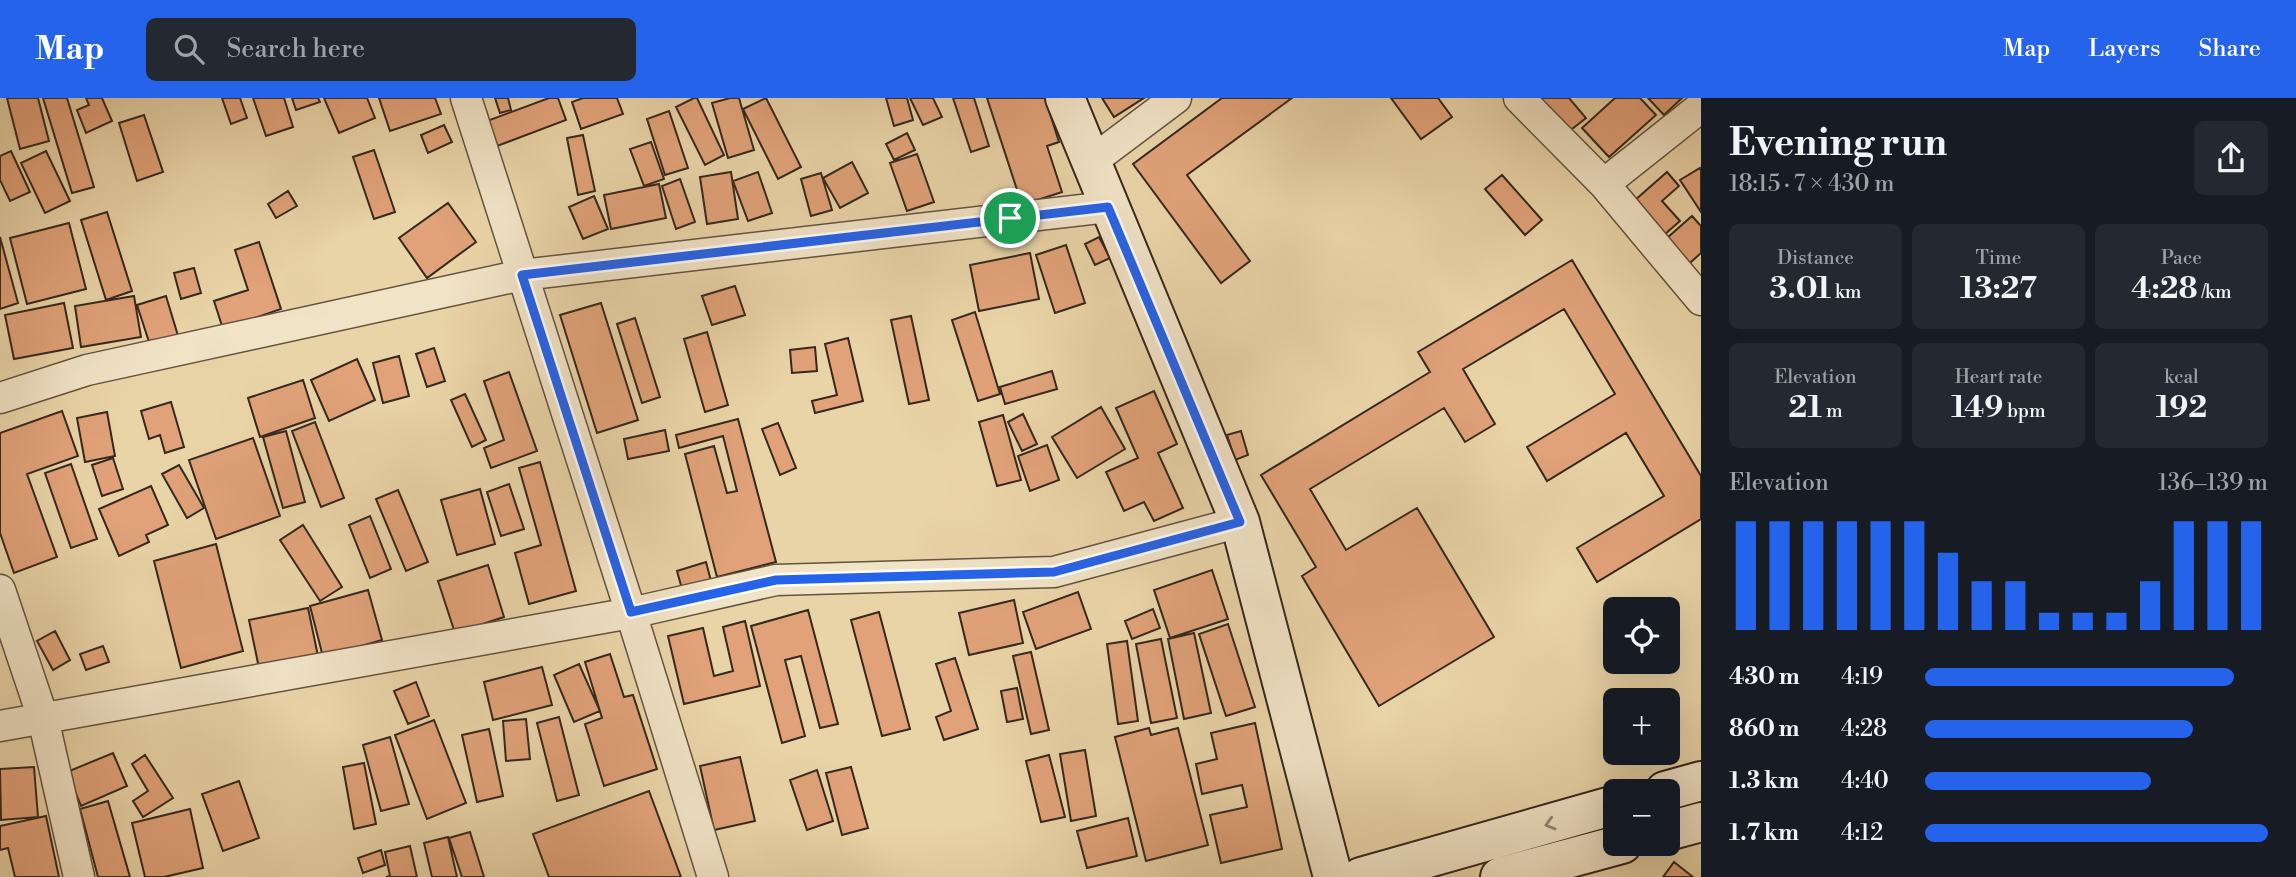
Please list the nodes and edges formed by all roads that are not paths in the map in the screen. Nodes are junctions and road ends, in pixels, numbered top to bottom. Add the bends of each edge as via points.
1 (466, 98) edge
2 (1065, 98) edge
3 (1177, 98) edge
4 (1519, 98) edge
5 (1701, 107) edge
6 (1091, 160) junction
7 (1604, 184) junction
8 (1108, 207) junction
9 (522, 275) junction
10 (1701, 300) edge
11 (0, 398) edge
12 (1240, 522) junction
13 (0, 590) edge
14 (631, 612) junction
15 (43, 718) junction
16 (0, 726) edge
17 (1701, 781) edge
18 (1680, 787) edge
19 (1603, 808) edge
20 (1701, 822) edge
21 (1680, 828) edge
22 (1603, 849) edge
23 (79, 877) edge
24 (713, 877) edge
25 (1333, 877) edge
26 (1361, 877) edge
27 (1500, 877) edge

1 - 9 street
2 - 6 street
3 - 6 street
4 - 7 street
5 - 7 street
6 - 8 street
7 - 10 street
8 - 9 street
8 - 12 street
9 - 11 street via 88,370
9 - 14 street
12 - 14 street via 1054,572 776,580
12 - 25 street
13 - 15 street
14 - 15 street
14 - 24 street
15 - 16 street
15 - 23 street
17 - 18 street
19 -> 26 street
20 - 21 street
22 - 27 street

